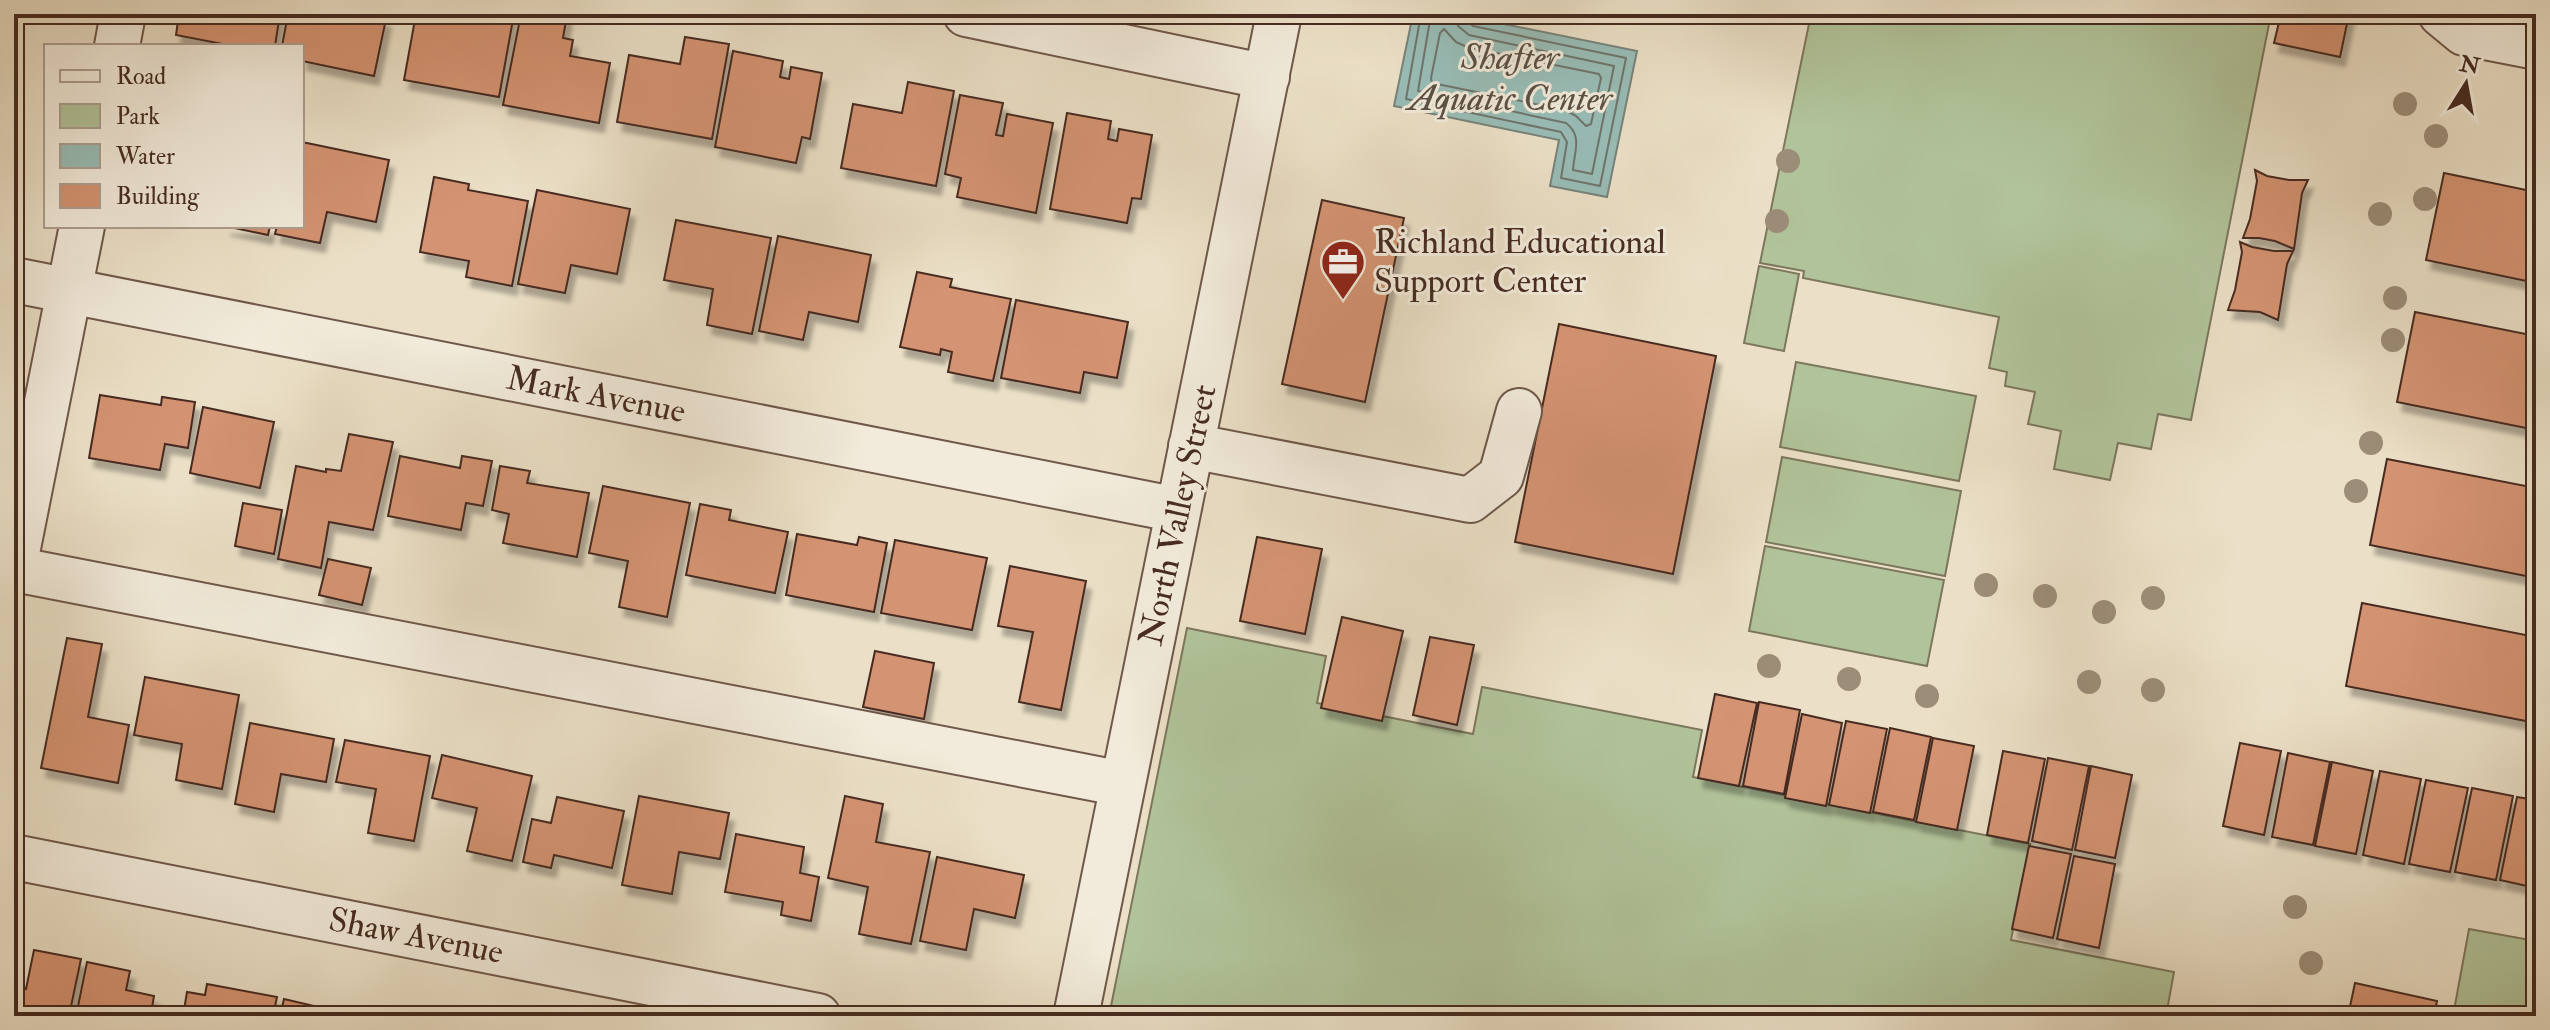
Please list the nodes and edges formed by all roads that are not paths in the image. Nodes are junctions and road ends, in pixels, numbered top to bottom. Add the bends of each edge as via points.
1 (123, 14) edge
2 (966, 14) edge
3 (1279, 14) edge
4 (2441, 14) edge
5 (117, 44) edge
6 (2536, 47) edge
7 (1267, 77) junction
8 (82, 228) edge
9 (14, 280) edge
10 (70, 291) junction
11 (1519, 411) dead end
12 (1191, 446) junction
13 (1178, 510) junction
14 (14, 568) edge
15 (1123, 784) junction
16 (14, 857) edge
17 (818, 1016) edge
18 (1076, 1016) edge

1 - 5 street
2 - 7 street
3 - 7 street, North Valley Street
4 - 6 street via 2464,33
7 - 12 street, North Valley Street
8 - 10 street
9 - 10 street, Mark Avenue
10 - 13 street, Mark Avenue
10 - 14 street
11 - 12 street via 1501,476 1470,500
12 - 13 street, North Valley Street
13 - 15 street, North Valley Street
14 - 15 street
15 - 18 street, North Valley Street
16 - 17 street, Shaw Avenue

